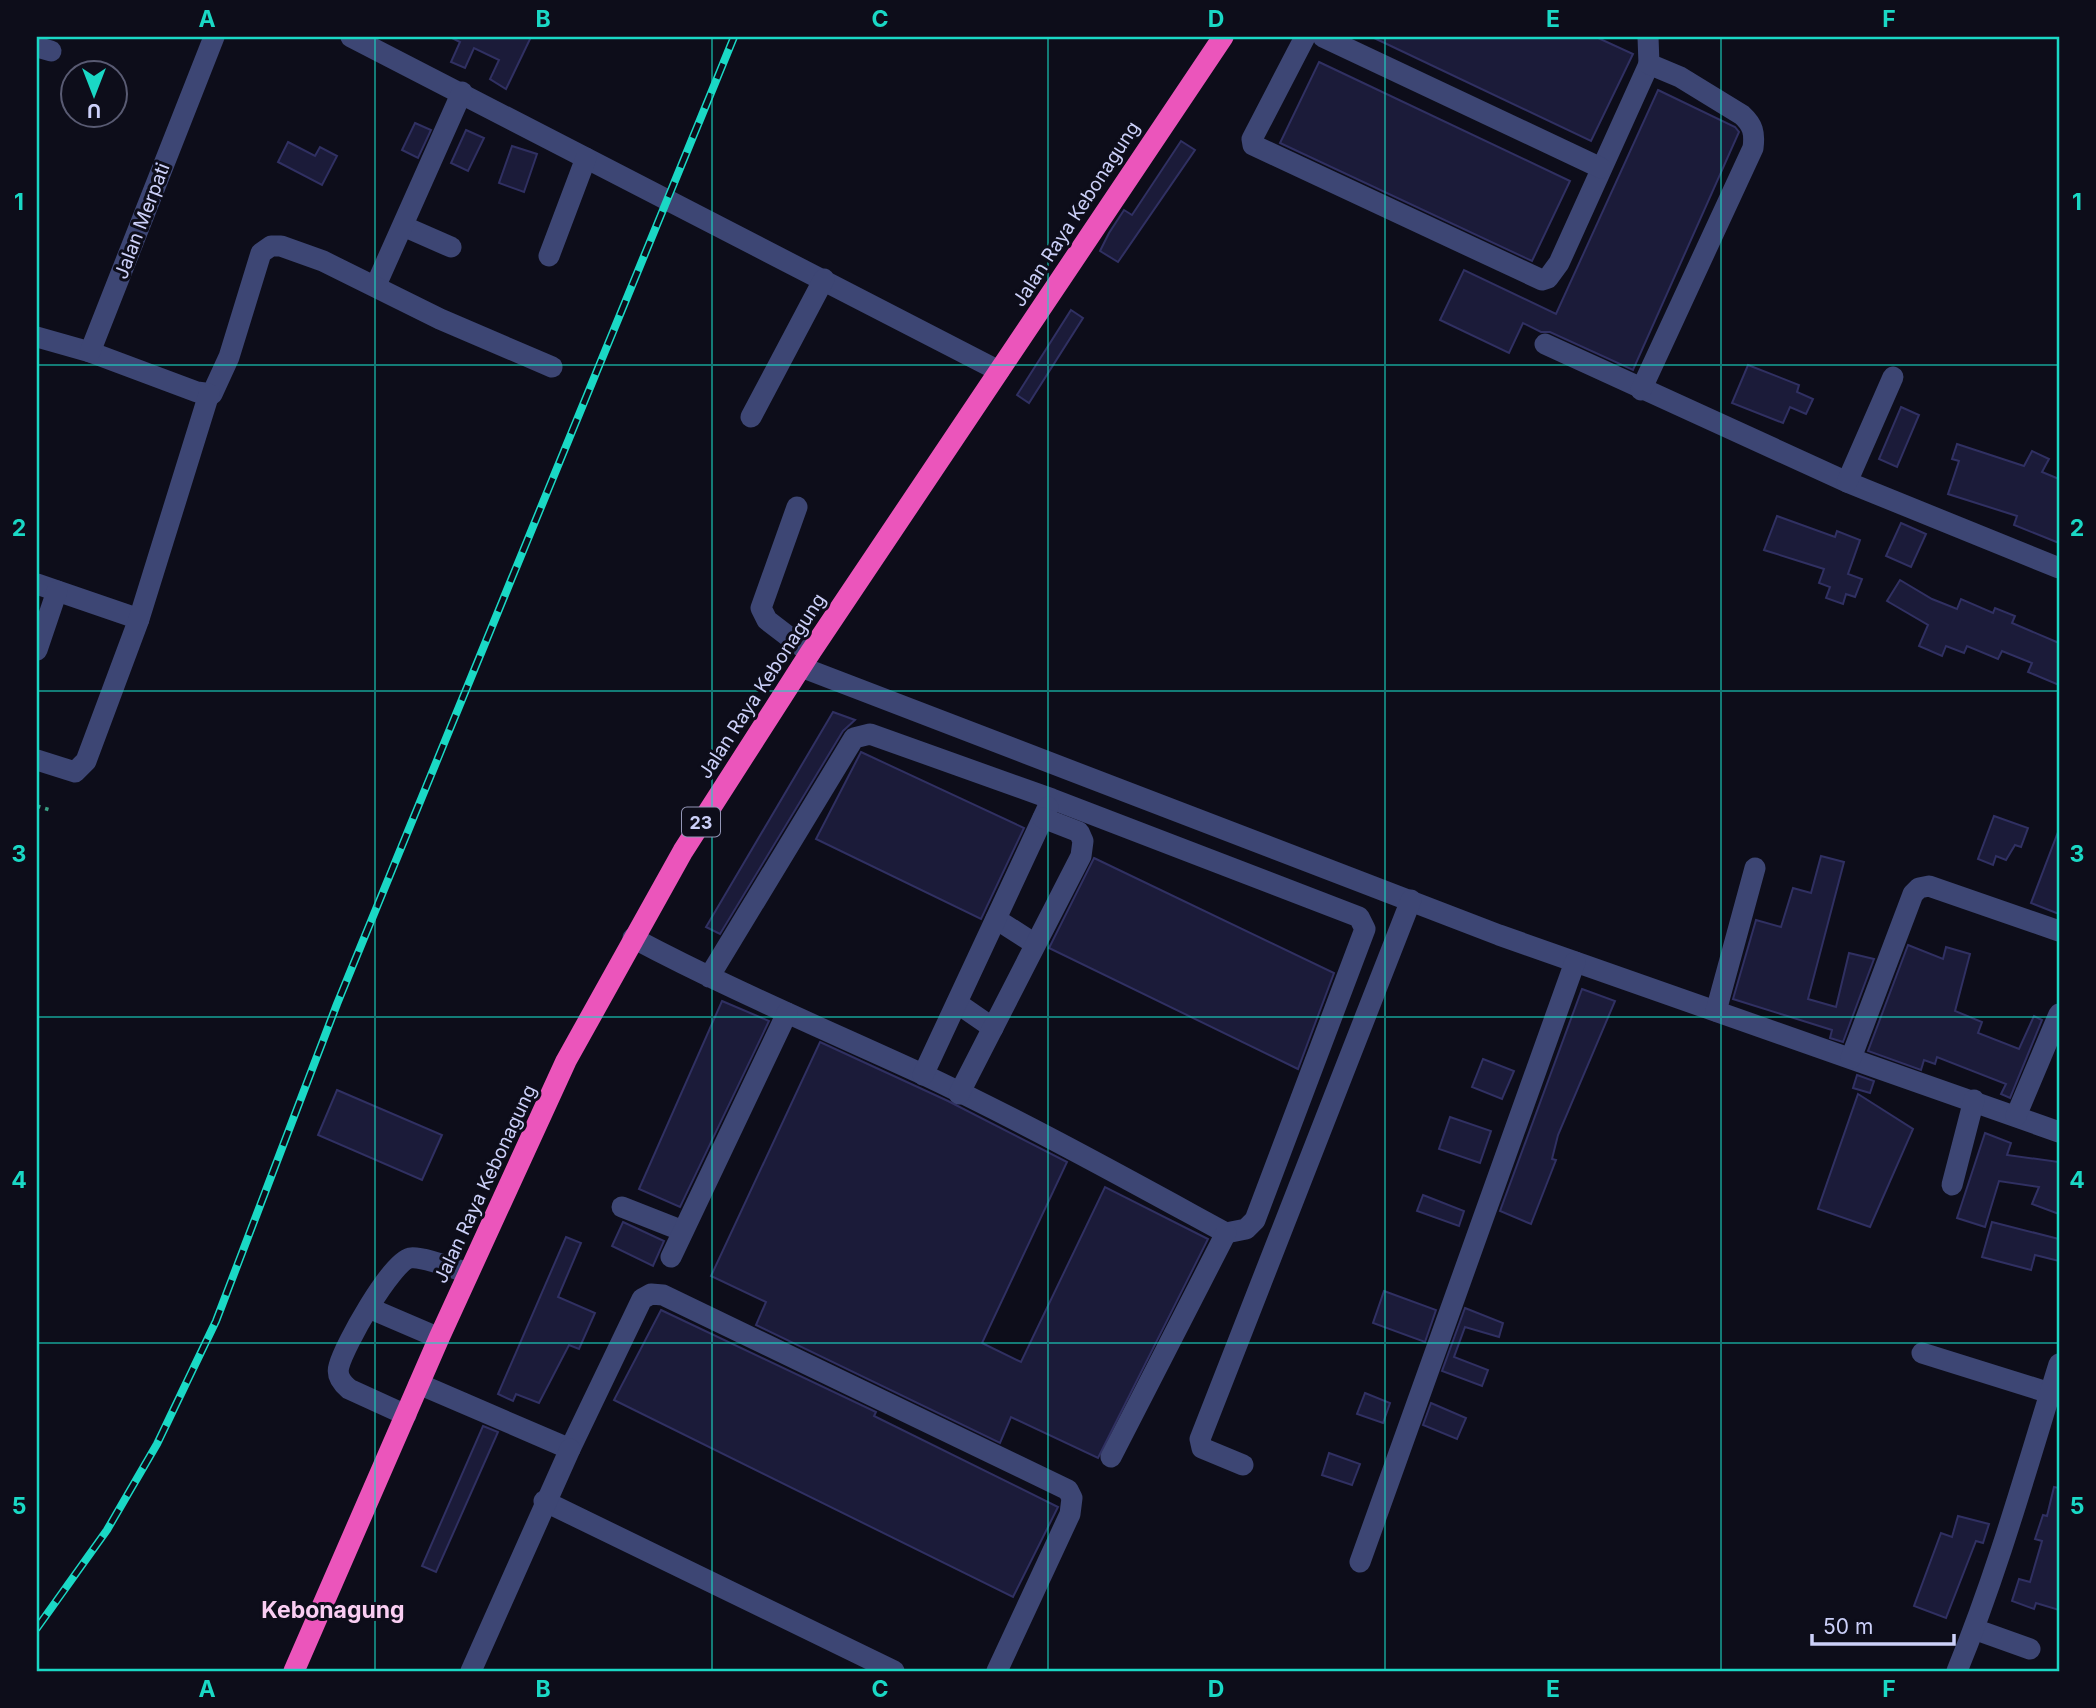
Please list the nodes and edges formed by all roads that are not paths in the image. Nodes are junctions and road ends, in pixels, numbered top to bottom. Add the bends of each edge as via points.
1 (214, 37) edge
2 (351, 37) edge
3 (1223, 37) edge
4 (1305, 37) edge
5 (1324, 37) edge
6 (1648, 37) edge
7 (1649, 64) junction
8 (463, 92) junction
9 (586, 158) junction
10 (1601, 168) junction
11 (403, 226) junction
12 (451, 247) dead end
13 (548, 256) dead end
14 (824, 279) junction
15 (376, 285) junction
16 (37, 337) edge
17 (1545, 344) dead end
18 (90, 352) junction
19 (552, 367) dead end
20 (999, 371) junction
21 (1893, 377) dead end
22 (1641, 390) junction
23 (209, 394) junction
24 (751, 417) dead end
25 (1847, 482) junction
26 (797, 507) dead end
27 (2059, 568) edge
28 (37, 584) edge
29 (57, 591) junction
30 (139, 619) junction
31 (37, 650) edge
32 (806, 660) junction
33 (37, 760) edge
34 (1048, 809) junction
35 (1755, 868) dead end
36 (1410, 900) junction
37 (996, 919) junction
38 (2059, 931) edge
39 (633, 937) junction
40 (1035, 944) junction
41 (1574, 962) junction
42 (709, 977) junction
43 (957, 1003) junction
44 (1716, 1011) junction
45 (787, 1013) junction
46 (2059, 1014) edge
47 (993, 1028) junction
48 (1851, 1058) junction
49 (923, 1075) junction
50 (959, 1094) junction
51 (1973, 1101) junction
52 (2016, 1116) junction
53 (2059, 1132) edge
54 (1952, 1185) dead end
55 (622, 1207) dead end
56 (683, 1231) junction
57 (1226, 1233) junction
58 (671, 1257) dead end
59 (468, 1273) junction
60 (369, 1308) junction
61 (439, 1338) junction
62 (1922, 1353) dead end
63 (2059, 1364) edge
64 (419, 1384) junction
65 (2050, 1393) junction
66 (406, 1415) junction
67 (570, 1449) junction
68 (1111, 1457) dead end
69 (1243, 1465) dead end
70 (544, 1501) junction
71 (1360, 1562) dead end
72 (1975, 1629) junction
73 (2030, 1649) dead end
74 (294, 1671) edge
75 (471, 1671) edge
76 (894, 1671) edge
77 (997, 1671) edge
78 (1957, 1671) edge

1 - 18 street, Jalan Merpati
2 - 8 street
3 - 20 highway, Jalan Raya Kebonagung / 23
4 - 10 street via 1252,139 1254,145 1538,278 1548,278 1559,263
5 - 10 street
6 - 7 street
7 - 10 street
7 - 22 street via 1680,77 1742,115 1755,134 1753,148
8 - 9 street
8 - 11 street
9 - 13 street
9 - 14 street
11 - 12 street
11 - 15 street
14 - 20 street
14 - 24 street
15 - 19 street via 440,319
15 - 23 street via 313,257 271,246 261,253 223,372 214,393
16 - 18 street
17 - 22 street
18 - 23 street
20 - 32 highway, Jalan Raya Kebonagung / 23
21 - 25 street
22 - 25 street
23 - 30 street
25 - 27 street
26 - 32 street via 761,608
28 - 29 street
29 - 30 street
29 - 31 street
30 - 33 street via 86,761 75,772
32 - 36 street
32 - 39 highway, Jalan Raya Kebonagung / 23 via 683,850
34 - 37 street
34 - 40 street via 1079,832 1083,841 1081,856
34 - 42 street via 870,734 853,738
34 - 57 street via 1364,922 1255,1220 1246,1229
35 - 44 street
36 - 41 street
36 - 69 street via 1200,1439 1202,1447
37 - 40 street
37 - 43 street
38 - 48 street via 1929,887 1919,888
39 - 42 street
39 - 59 highway, Jalan Raya Kebonagung / 23 via 566,1061
40 - 47 street
41 - 44 street
41 - 71 street
42 - 45 street
43 - 47 street
43 - 49 street
44 - 48 street
45 - 49 street
45 - 56 street
46 - 52 street
47 - 50 street
48 - 51 street
49 - 50 street
50 - 57 street via 1060,1142
51 - 52 street
51 - 54 street
52 - 53 street
55 - 56 street
56 - 58 street
57 - 68 street
59 - 60 street via 409,1258
59 - 61 highway, Jalan Raya Kebonagung / 23
60 - 61 street
60 - 66 street via 338,1367 339,1376 349,1389
61 - 64 highway, Jalan Raya Kebonagung / 23
62 - 65 street
63 - 65 street
64 - 66 highway, Jalan Raya Kebonagung / 23
64 - 67 street
65 - 72 street
66 - 74 highway, Jalan Raya Kebonagung / 23
67 - 70 street
67 - 77 street via 642,1299 651,1294 663,1295 1068,1490 1070,1514
70 - 75 street
70 - 76 street
72 - 73 street
72 - 78 street

